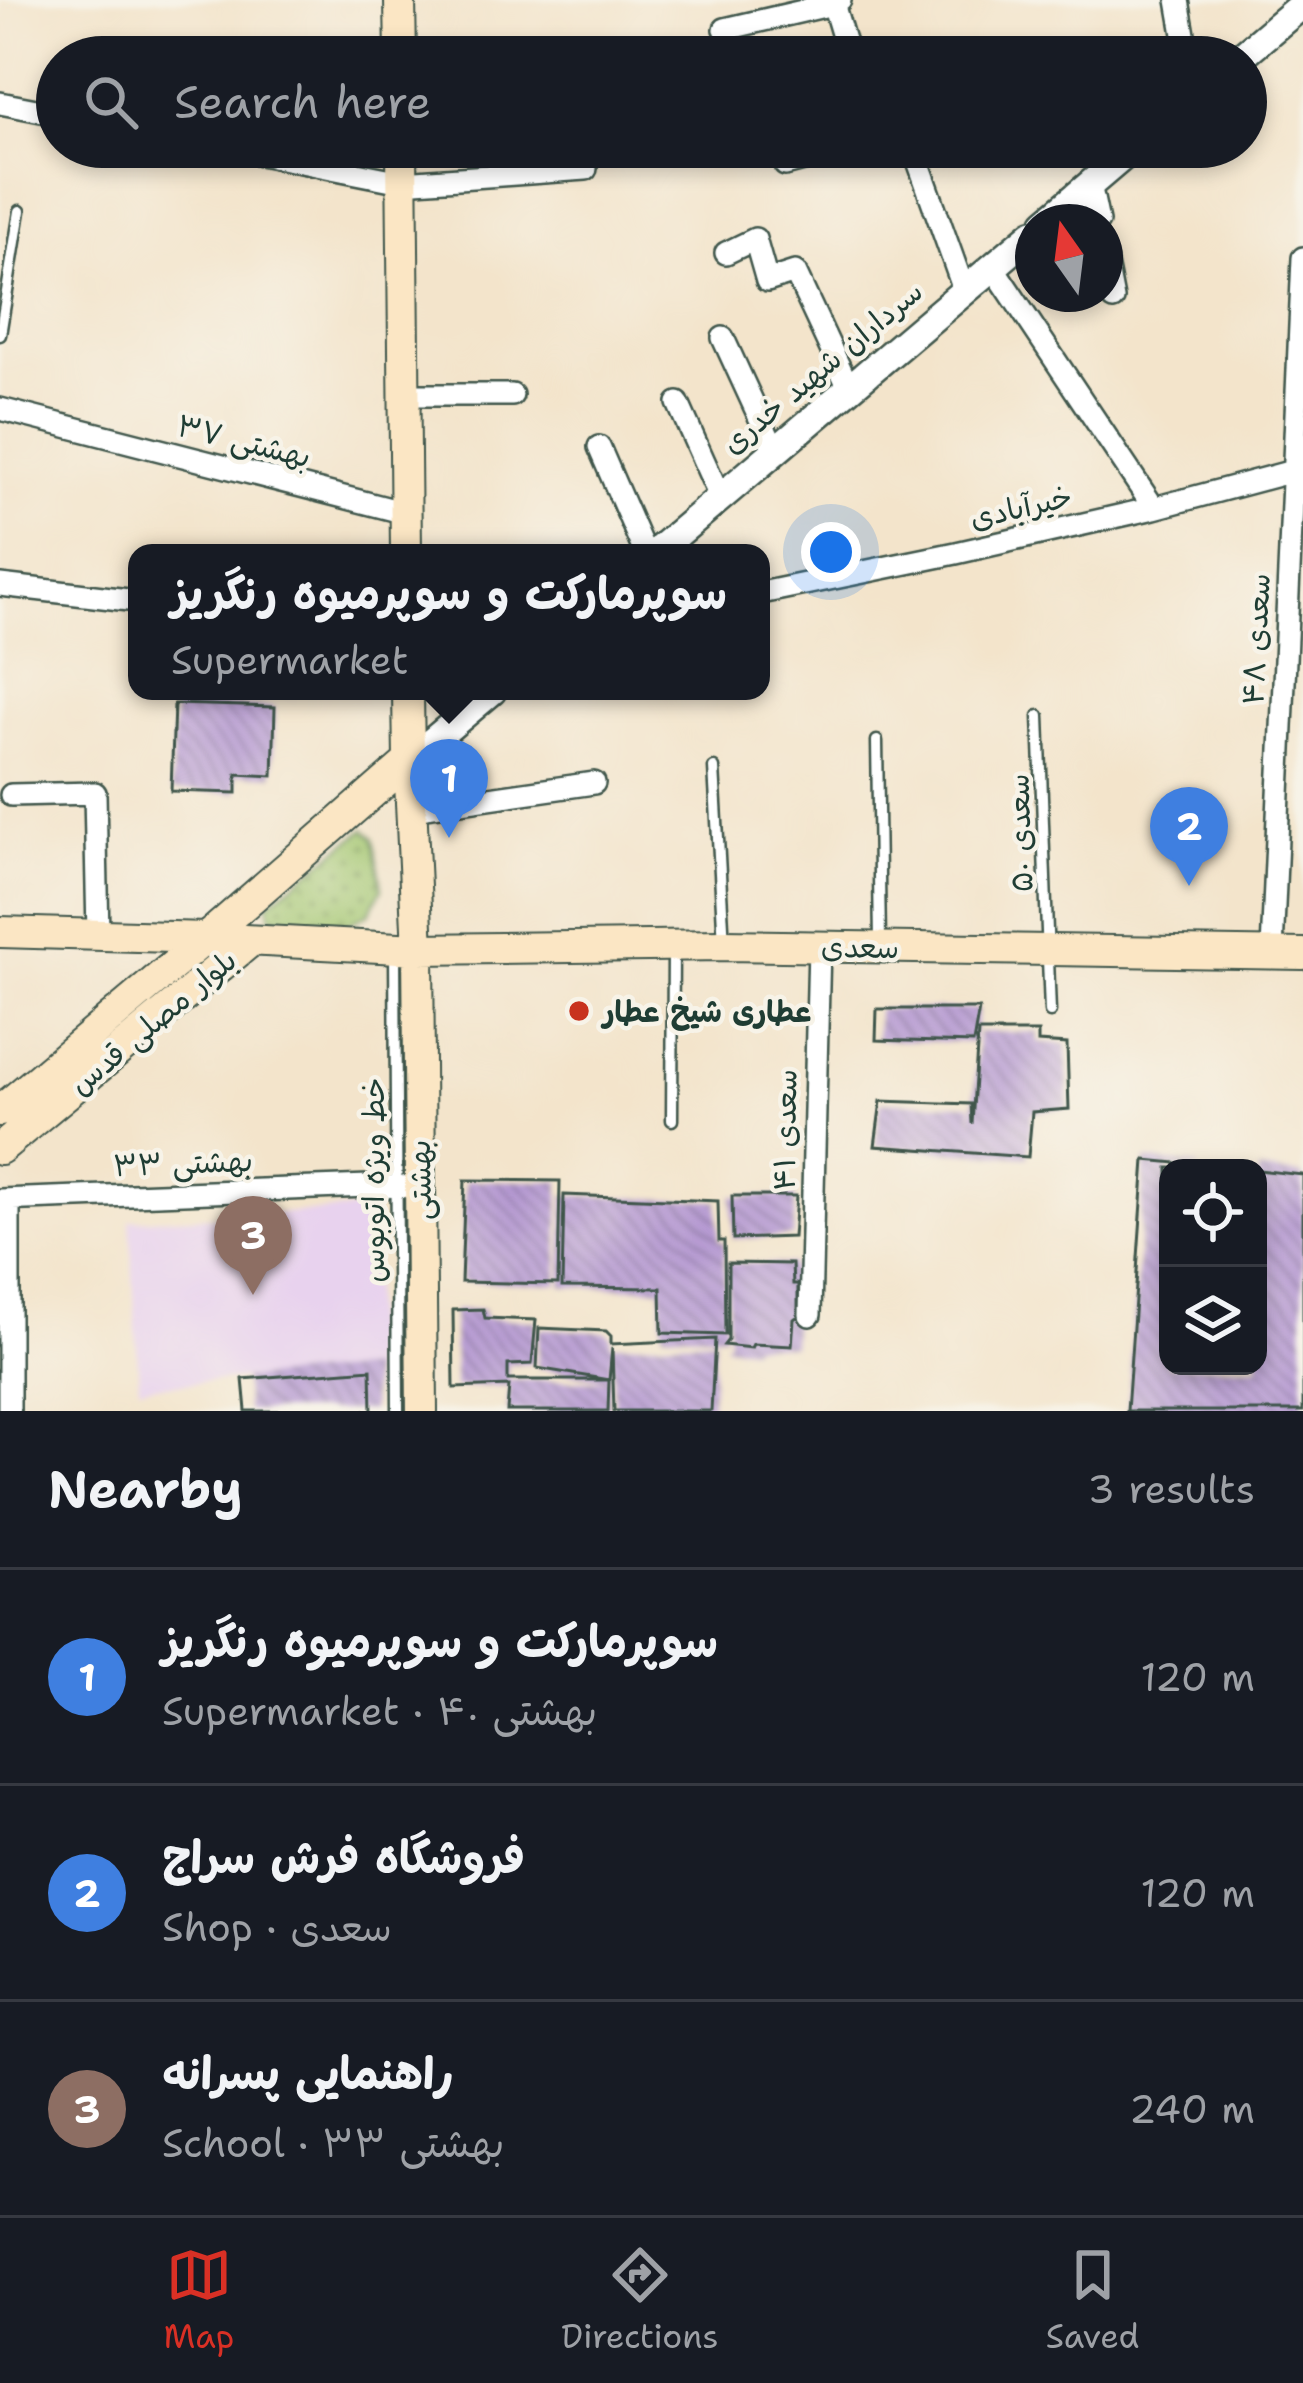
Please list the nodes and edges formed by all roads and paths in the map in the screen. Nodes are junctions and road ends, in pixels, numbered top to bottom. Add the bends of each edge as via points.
1 (400, 0) edge
2 (1178, 0) edge
3 (835, 1) edge
4 (1286, 8) edge
5 (724, 28) dead end
6 (401, 36) edge
7 (844, 36) edge
8 (1184, 36) edge
9 (1260, 36) edge
10 (0, 103) edge
11 (36, 110) edge
12 (331, 168) edge
13 (402, 168) edge
14 (920, 168) edge
15 (1109, 168) edge
16 (586, 169) dead end
17 (402, 182) junction
18 (1090, 184) junction
19 (1067, 204) edge
20 (1094, 204) edge
21 (20, 211) dead end
22 (1015, 248) edge
23 (726, 253) dead end
24 (1303, 258) edge
25 (993, 267) junction
26 (964, 290) junction
27 (0, 335) edge
28 (724, 338) dead end
29 (849, 388) junction
30 (405, 395) junction
31 (512, 395) dead end
32 (678, 403) dead end
33 (0, 409) edge
34 (599, 447) dead end
35 (775, 451) junction
36 (1293, 472) junction
37 (720, 497) junction
38 (1154, 508) junction
39 (406, 513) junction
40 (406, 544) edge
41 (641, 544) edge
42 (665, 544) edge
43 (0, 585) edge
44 (770, 591) edge
45 (128, 600) edge
46 (408, 700) edge
47 (481, 700) edge
48 (1039, 716) dead end
49 (877, 741) dead end
50 (409, 761) junction
51 (715, 768) dead end
52 (594, 782) dead end
53 (10, 795) dead end
54 (412, 809) junction
55 (0, 932) edge
56 (98, 935) junction
57 (206, 938) junction
58 (250, 941) junction
59 (674, 946) junction
60 (724, 946) junction
61 (819, 946) junction
62 (880, 947) junction
63 (406, 949) junction
64 (1049, 949) junction
65 (1287, 953) edge
66 (1050, 1012) dead end
67 (0, 1111) edge
68 (672, 1120) dead end
69 (0, 1149) edge
70 (409, 1186) junction
71 (5, 1200) edge
72 (810, 1316) dead end
73 (5, 1368) edge
74 (9, 1411) edge
75 (398, 1411) edge
76 (422, 1411) edge

1 - 6 main road
2 - 8 street
3 - 5 street
3 - 7 street
4 - 9 street
10 - 11 street
12 - 17 street
13 - 17 main road
14 - 26 street
15 - 18 street
16 - 17 street
17 - 30 main road
18 - 19 street
18 - 20 street
21 - 27 lane
22 - 25 street, سرداران شهید خدری
23 - 29 street via 755,239 767,281 795,272
24 - 36 street, سعدی ۴۸
25 - 26 street, سرداران شهید خدری
25 - 38 street
26 - 29 street, سرداران شهید خدری
28 - 35 street
29 - 35 street, سرداران شهید خدری
30 - 31 street
30 - 39 main road
32 - 37 street
33 - 39 street, بهشتی ۳۷
34 - 41 street
35 - 37 street, سرداران شهید خدری
36 - 38 street, خیرآبادی
36 - 65 street, سعدی ۴۸
37 - 42 street, سرداران شهید خدری
38 - 44 street, خیرآبادی
39 - 40 main road
43 - 45 street
46 - 50 main road
47 - 50 street
48 - 64 lane, سعدی ۵۰
49 - 62 lane
50 - 54 main road, بهشتی
50 - 57 main road, بلوار مصلی قدس
51 - 60 lane
52 - 54 street
53 - 56 street via 95,793
54 - 63 main road, بهشتی
55 - 56 main road
56 - 57 main road
57 - 58 main road, سعدی
57 - 67 main road, بلوار مصلی قدس
58 - 63 main road, سعدی
58 - 69 main road, بلوار مصلی قدس
59 - 60 main road, سعدی
59 - 63 main road, سعدی
59 - 68 lane
60 - 61 main road, سعدی
61 - 62 main road, سعدی
61 - 72 street, سعدی ۴۱
62 - 64 main road, سعدی
63 - 70 main road, بهشتی
64 - 65 main road, سعدی
64 - 66 lane, سعدی ۵۰
70 - 71 street, بهشتی ۳۳
70 - 75 lane, خط ویژه اتوبوس
70 - 76 main road, بهشتی
71 - 73 street
73 - 74 street

